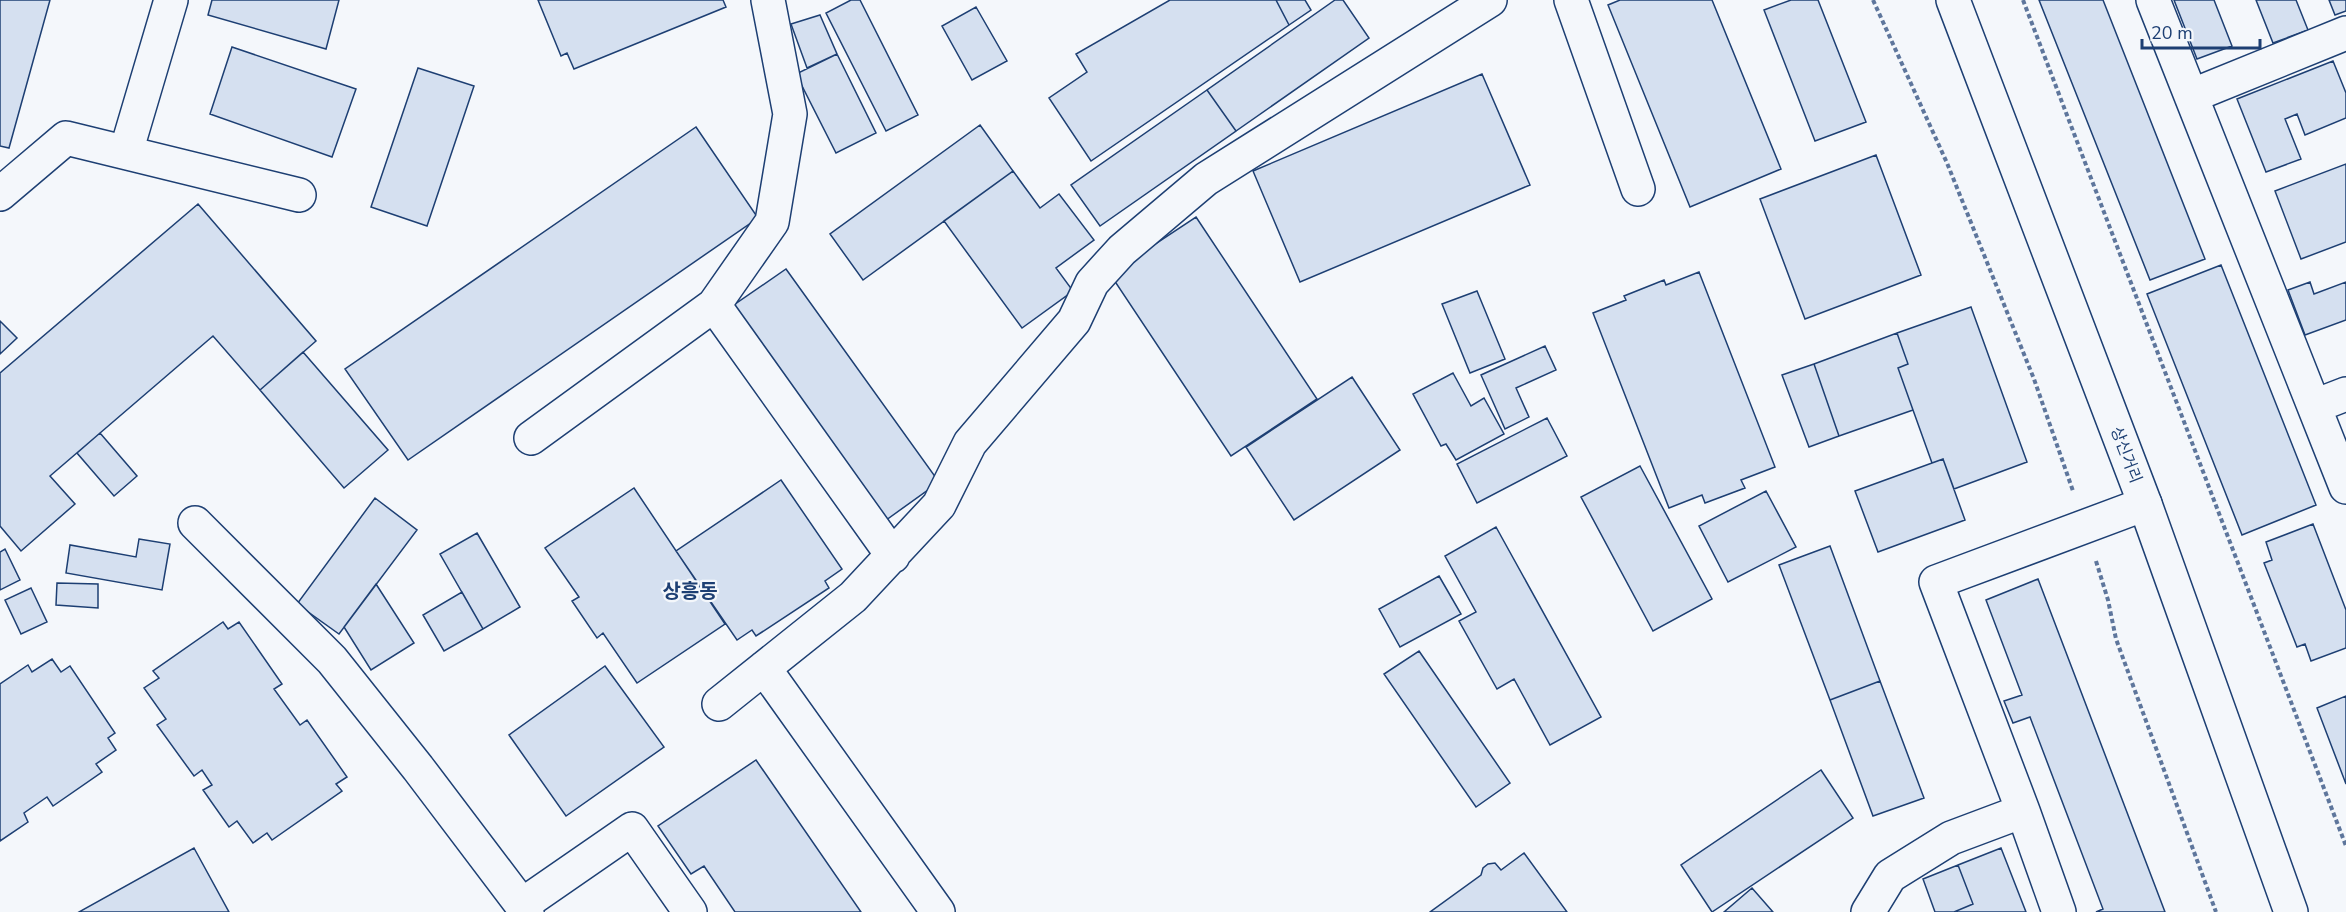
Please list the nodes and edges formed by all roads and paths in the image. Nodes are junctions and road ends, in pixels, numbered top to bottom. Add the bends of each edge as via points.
1 (171, 0) edge
2 (768, 0) edge
3 (1490, 0) edge
4 (1571, 0) edge
5 (1873, 0) edge
6 (1953, 0) edge
7 (2023, 0) edge
8 (2153, 0) edge
9 (2346, 33) edge
10 (2191, 96) junction
11 (126, 153) junction
12 (1638, 189) dead end
13 (0, 194) edge
14 (299, 195) dead end
15 (714, 305) junction
16 (2346, 394) edge
17 (2316, 406) junction
18 (531, 438) dead end
19 (2346, 487) edge
20 (2145, 504) junction
21 (195, 523) dead end
22 (2085, 526) junction
23 (893, 556) junction
24 (764, 668) junction
25 (719, 704) dead end
26 (2023, 811) junction
27 (2346, 846) edge
28 (524, 908) edge
29 (690, 912) edge
30 (938, 912) edge
31 (1868, 912) edge
32 (2058, 912) edge
33 (2216, 912) edge
34 (2291, 912) edge

1 - 11 street
2 - 15 street via 790,114 772,222
3 - 23 street via 1206,179 1122,250 1092,283 1074,321 970,443 939,505
4 - 12 street
5 - 22 path via 1947,163 2034,379
6 - 20 street, 상신거리
7 - 27 path
8 - 10 street
9 - 10 street
10 - 17 street
11 - 13 street via 66,138
11 - 14 street
15 - 18 street
15 - 23 street
16 - 17 street
17 - 19 street
20 - 22 street
20 - 34 street, 상신거리
21 - 28 street via 332,660
22 - 26 street via 1936,582
22 - 33 path via 2116,639
23 - 24 street via 852,597
24 - 25 street
24 - 30 street
26 - 31 street via 1952,838 1890,876
26 - 32 street
28 - 29 street via 632,829

